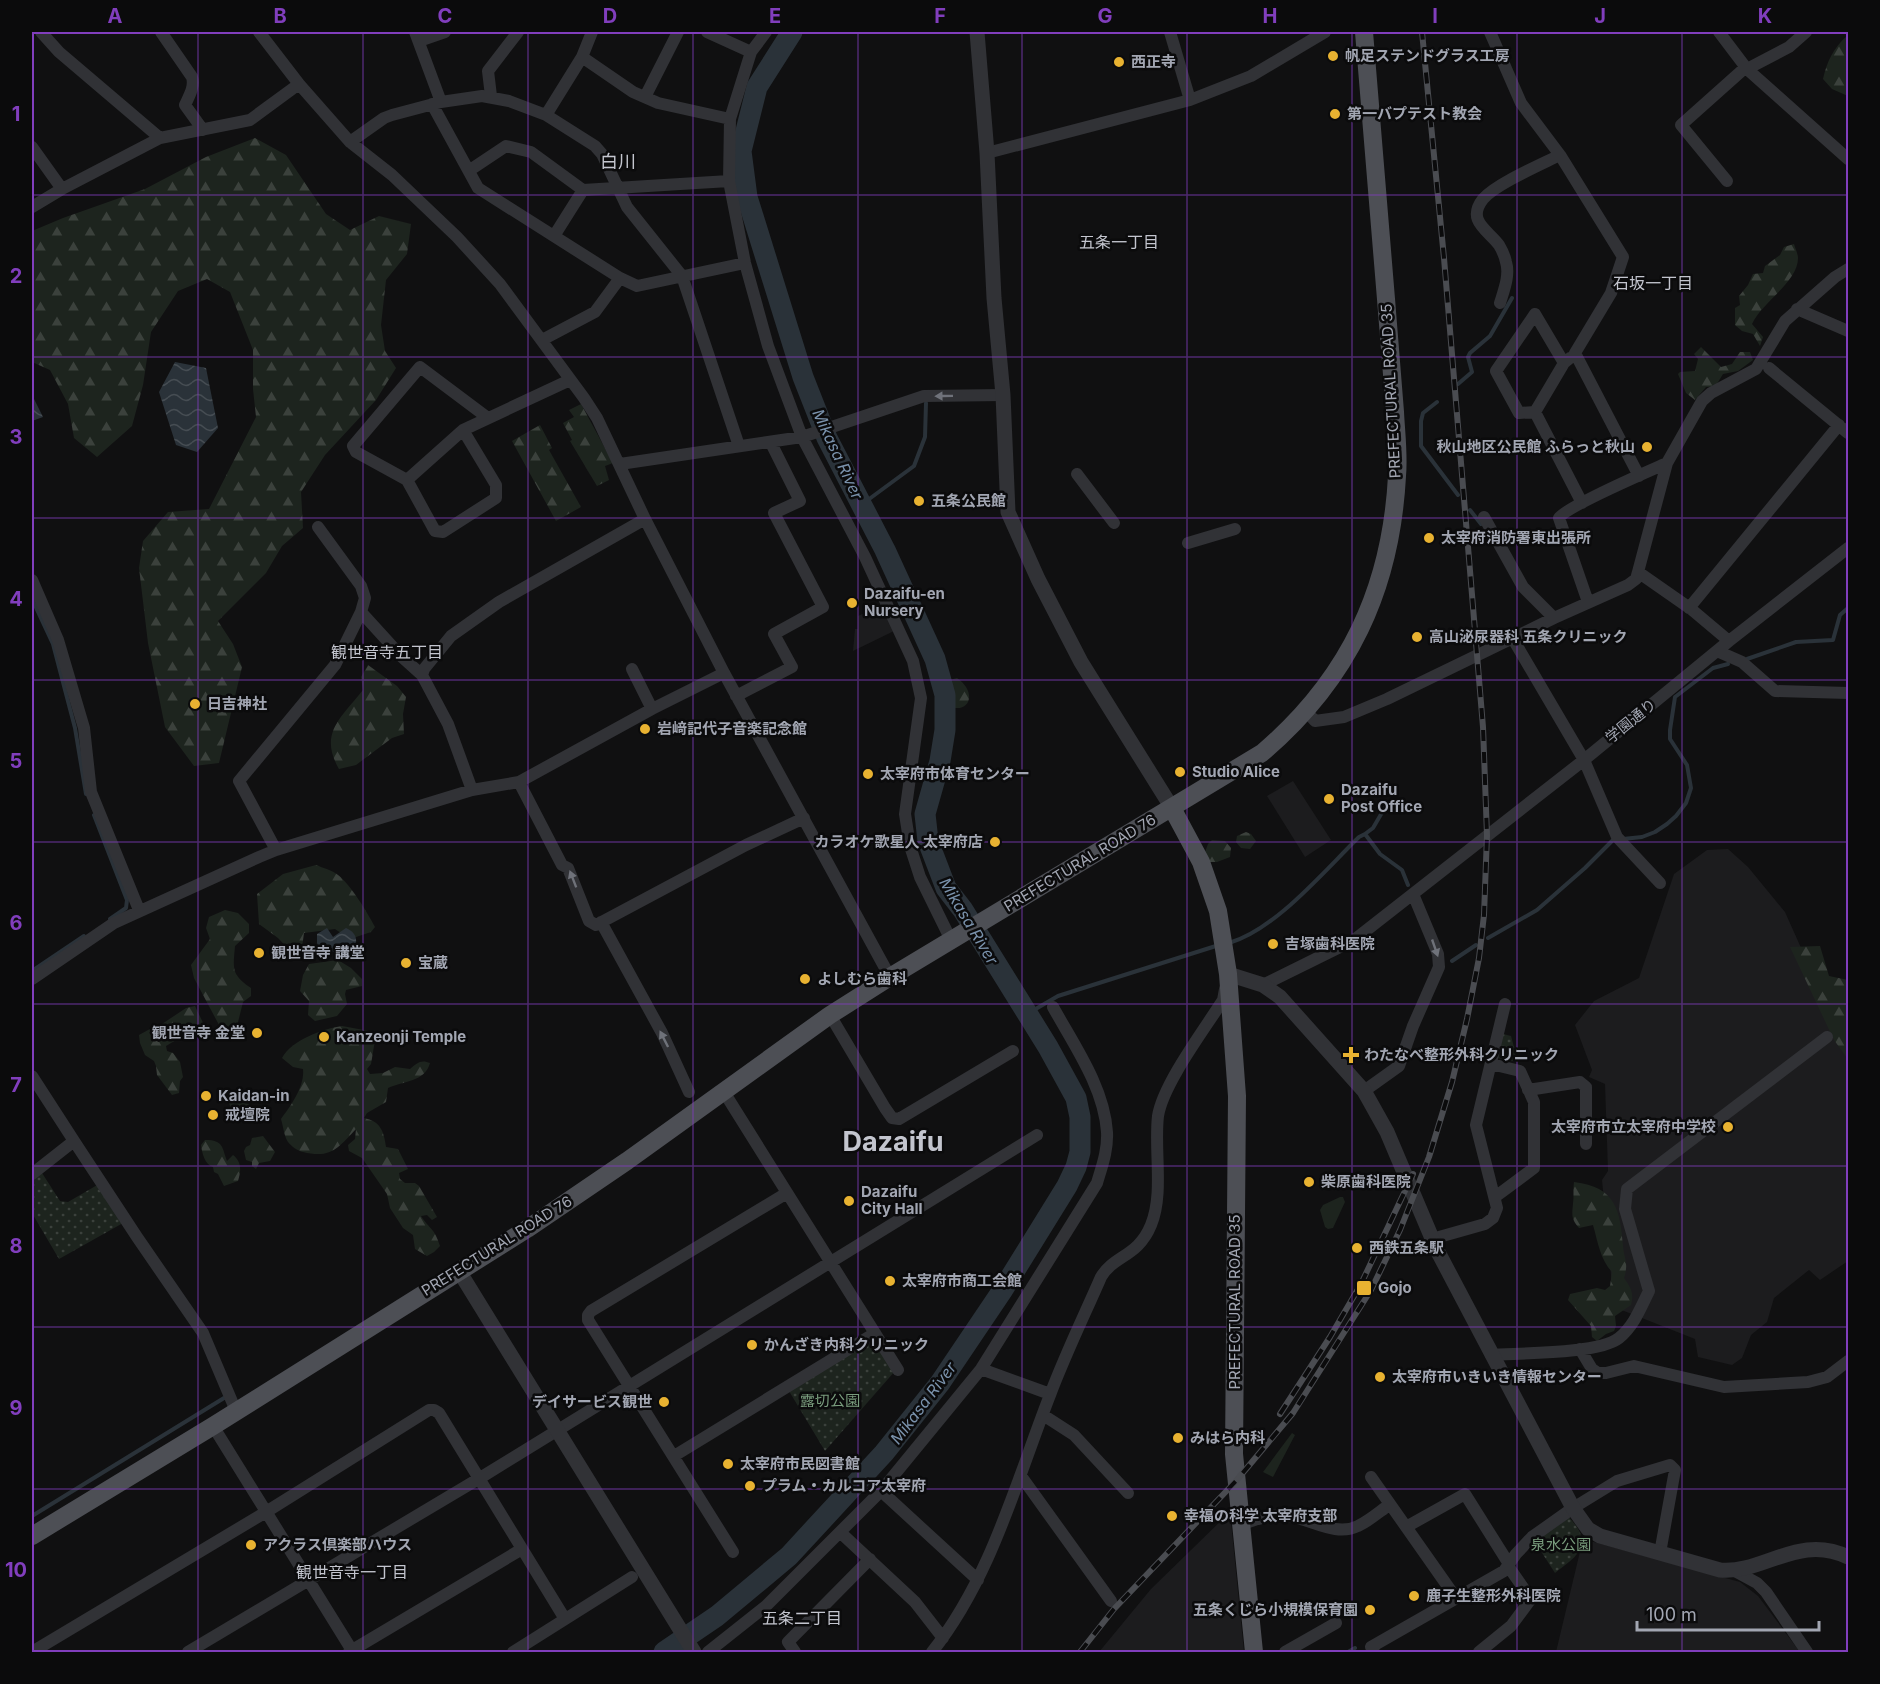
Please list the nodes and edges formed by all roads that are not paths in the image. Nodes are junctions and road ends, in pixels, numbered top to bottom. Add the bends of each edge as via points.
1 (41, 32) edge
2 (161, 32) edge
3 (259, 32) edge
4 (445, 32) edge
5 (518, 32) edge
6 (592, 32) edge
7 (678, 32) edge
8 (707, 32) edge
9 (766, 32) edge
10 (977, 32) edge
11 (1170, 32) edge
12 (1325, 32) edge
13 (1364, 32) edge
14 (1490, 32) edge
15 (1719, 32) edge
16 (1806, 32) edge
17 (417, 36) edge
18 (751, 51) junction
19 (582, 57) junction
20 (1746, 68) junction
21 (298, 84) junction
22 (491, 96) junction
23 (645, 97) junction
24 (1190, 100) junction
25 (436, 103) junction
26 (546, 115) junction
27 (730, 119) junction
28 (203, 130) junction
29 (160, 138) junction
30 (350, 142) junction
31 (32, 147) edge
32 (987, 153) junction
33 (1560, 155) junction
34 (1848, 159) edge
35 (470, 170) junction
36 (729, 181) junction
37 (1727, 181) dead end
38 (618, 187) junction
39 (62, 189) junction
40 (583, 190) junction
41 (32, 207) edge
42 (555, 236) junction
43 (745, 263) junction
44 (1848, 269) edge
45 (682, 276) junction
46 (620, 278) junction
47 (1500, 303) dead end
48 (1797, 309) junction
49 (1848, 332) edge
50 (542, 340) junction
51 (1575, 353) junction
52 (1564, 363) junction
53 (1769, 368) dead end
54 (570, 380) junction
55 (1002, 395) junction
56 (1535, 412) junction
57 (488, 418) junction
58 (1844, 429) edge
59 (463, 430) junction
60 (804, 437) junction
61 (771, 443) junction
62 (739, 446) junction
63 (1667, 463) junction
64 (620, 464) junction
65 (1077, 474) dead end
66 (1639, 476) junction
67 (407, 480) junction
68 (1582, 503) junction
69 (1484, 517) dead end
70 (645, 519) junction
71 (1114, 523) dead end
72 (318, 527) dead end
73 (1235, 529) dead end
74 (1188, 543) dead end
75 (1848, 548) edge
76 (1638, 572) junction
77 (32, 580) edge
78 (1588, 602) junction
79 (1689, 608) junction
80 (361, 612) junction
81 (1554, 618) junction
82 (1513, 639) junction
83 (1730, 641) junction
84 (1717, 651) junction
85 (632, 669) dead end
86 (724, 674) junction
87 (422, 675) junction
88 (1848, 693) edge
89 (736, 696) junction
90 (652, 709) junction
91 (1306, 711) junction
92 (1584, 760) junction
93 (519, 782) junction
94 (472, 790) junction
95 (1172, 808) junction
96 (804, 818) junction
97 (276, 850) junction
98 (1660, 883) dead end
99 (1413, 894) junction
100 (139, 910) junction
101 (601, 922) junction
102 (953, 939) junction
103 (1228, 974) junction
104 (890, 977) junction
105 (32, 979) edge
106 (1263, 986) junction
107 (1505, 1004) dead end
108 (1053, 1007) dead end
109 (830, 1016) junction
110 (1827, 1037) dead end
111 (1013, 1051) dead end
112 (1491, 1064) junction
113 (32, 1076) edge
114 (1528, 1090) junction
115 (1364, 1091) junction
116 (689, 1092) dead end
117 (724, 1092) junction
118 (1037, 1135) dead end
119 (75, 1141) junction
120 (1586, 1144) dead end
121 (32, 1174) edge
122 (787, 1193) junction
123 (1495, 1197) junction
124 (1432, 1239) junction
125 (831, 1262) junction
126 (459, 1271) junction
127 (874, 1333) junction
128 (1580, 1349) junction
129 (1491, 1355) junction
130 (1848, 1361) edge
131 (981, 1369) junction
132 (898, 1370) dead end
133 (629, 1387) junction
134 (1050, 1394) junction
135 (236, 1411) junction
136 (1043, 1415) junction
137 (213, 1426) junction
138 (557, 1430) junction
139 (674, 1456) junction
140 (1021, 1476) junction
141 (1371, 1477) dead end
142 (480, 1478) junction
143 (881, 1491) junction
144 (1128, 1493) dead end
145 (1389, 1505) junction
146 (1573, 1508) junction
147 (266, 1512) junction
148 (1240, 1524) junction
149 (1406, 1527) junction
150 (841, 1533) junction
151 (32, 1536) edge
152 (522, 1549) junction
153 (733, 1552) dead end
154 (1660, 1553) junction
155 (1848, 1557) edge
156 (870, 1559) junction
157 (1509, 1565) junction
158 (1733, 1570) junction
159 (632, 1577) dead end
160 (308, 1580) junction
161 (978, 1580) junction
162 (1456, 1598) junction
163 (1111, 1601) dead end
164 (565, 1619) junction
165 (1336, 1623) dead end
166 (943, 1638) junction
167 (32, 1652) edge
168 (351, 1652) edge
169 (188, 1653) edge
170 (513, 1653) edge
171 (694, 1653) edge
172 (708, 1653) edge
173 (795, 1653) edge
174 (932, 1653) edge
175 (1254, 1653) edge
176 (1285, 1653) edge
177 (1374, 1653) edge
178 (1479, 1653) edge
179 (1808, 1653) edge

1 - 29 street
2 - 28 street via 192,77 193,88 185,105
3 - 21 street
4 - 17 street
5 - 22 street via 488,70
6 - 19 street
7 - 23 street
8 - 18 street
9 - 18 street
10 - 32 street
11 - 24 street
12 - 24 street via 1251,76
13 - 91 main road, PREFECTURAL ROAD 35 via 1398,474 1392,537 1371,608 1340,666
14 - 33 street via 1521,104
15 - 20 street
16 - 20 street via 1789,47
17 - 25 street
18 - 27 street
19 - 23 street
19 - 26 street
20 - 34 street
20 - 37 street via 1681,125
21 - 28 street via 250,120
21 - 30 street
22 - 25 street
22 - 26 street
23 - 27 street
24 - 32 street
25 - 30 street via 384,118
25 - 35 street
26 - 38 street via 595,146
27 - 36 street
28 - 29 street
29 - 39 street
30 - 50 street via 392,175 457,237 500,284
31 - 39 street
32 - 55 street
33 - 47 street via 1497,188 1479,206 1479,225 1501,247 1507,265
33 - 51 street via 1623,257 1611,293
35 - 40 street via 506,146 531,152
35 - 42 street via 478,188
36 - 38 street
36 - 43 street
38 - 40 street
38 - 45 street via 637,222
39 - 41 street
40 - 42 street
42 - 46 street
43 - 45 street
43 - 60 street via 768,346
44 - 48 street
45 - 46 street via 637,286
45 - 62 street
46 - 50 street via 595,312
48 - 49 street
48 - 63 street via 1777,331 1756,369 1706,396
50 - 54 street
51 - 52 street
51 - 66 street
52 - 56 street
52 - 56 street via 1535,314 1496,371 1519,413
53 - 58 street
54 - 57 street
54 - 64 street via 597,418
55 -> 60 street via 924,396
55 - 95 street via 1007,500 1012,524 1081,662
56 - 68 street
57 - 59 street
57 - 67 street via 420,367 353,446 356,452
58 - 79 street
59 - 67 street
59 - 67 street via 496,485 496,498 443,532 435,531
60 - 61 street
60 - 102 street via 913,662 921,698 905,814 920,877
61 - 62 street
61 - 89 street via 800,501 774,513 824,607 774,634 792,667
62 - 64 street
63 - 66 street
63 - 76 street
64 - 70 street
65 - 71 street
66 - 68 street
68 - 78 street via 1559,518
69 - 81 street via 1523,586
70 - 86 street
70 - 87 street via 499,602 451,636
72 - 80 street via 361,586 365,598
73 - 74 street
75 - 83 street, 学園通り
76 - 78 street via 1628,585
76 - 79 street
77 - 100 street via 58,640 84,728 91,792
78 - 81 street
79 - 83 street
80 - 87 street
80 - 97 street via 335,665 239,781
81 - 82 street
82 - 91 street via 1344,717 1315,721
82 - 92 street
83 - 84 street, 学園通り
84 - 88 street via 1742,662 1775,691
84 - 92 street, 学園通り
85 - 90 street
86 - 89 street
86 - 90 street
87 - 94 street via 448,724
89 - 96 street
90 - 93 street
91 - 95 main road, PREFECTURAL ROAD 35 via 1262,753
92 - 98 street via 1617,837
92 - 99 street, 学園通り
93 - 94 street
101 -> 93 street via 596,925 589,921 568,868 562,865
94 - 97 street
95 - 102 main road, PREFECTURAL ROAD 76
95 - 103 main road, PREFECTURAL ROAD 35 via 1201,862 1218,911
96 - 101 street
96 - 104 street
97 - 100 street
99 - 106 street, 学園通り via 1354,940
99 -> 115 street via 1438,954 1439,967 1399,1066
100 - 105 street
116 -> 101 street via 662,1033
102 - 104 main road, PREFECTURAL ROAD 76
103 - 106 street
103 - 134 street via 1222,1000 1162,1100 1158,1117 1156,1207 1151,1225 1139,1247 1105,1271
103 - 148 main road, PREFECTURAL ROAD 35 via 1237,1096 1234,1454
104 - 109 main road, PREFECTURAL ROAD 76
106 - 115 street via 1280,997
107 - 112 street
108 - 131 street via 1088,1070 1100,1103 1107,1133 1104,1159 1097,1183
109 - 111 street via 892,1118 899,1119
109 - 117 main road, PREFECTURAL ROAD 76
110 - 128 street via 1628,1189 1626,1209 1649,1291 1621,1337 1603,1347
112 - 114 street via 1520,1071
112 - 123 street via 1476,1125
113 - 119 street
114 - 120 street via 1580,1082 1586,1087
114 - 123 street via 1534,1102 1534,1168
115 - 124 street via 1387,1132
117 - 122 street
117 - 126 main road, PREFECTURAL ROAD 76
118 - 125 street
119 - 121 street
119 - 135 street via 203,1332
122 - 125 street
122 - 133 street via 591,1311 588,1320
123 - 124 street via 1497,1208 1485,1224
124 - 129 street
125 - 127 street
125 - 133 street
126 - 135 main road, PREFECTURAL ROAD 76
126 - 138 street
127 - 132 street
127 - 139 street
128 - 129 street
128 - 130 street via 1598,1372 1634,1366 1724,1387 1808,1382 1827,1377
129 - 146 street
131 - 134 street
131 - 143 street
133 - 138 street
133 - 139 street
134 - 136 street
135 - 137 main road, PREFECTURAL ROAD 76
136 - 140 street
136 - 144 street via 1074,1435
137 - 147 street
137 - 151 main road, PREFECTURAL ROAD 76
138 - 142 street
138 - 171 street
139 - 153 street
140 - 161 street
140 - 163 street
141 - 145 street
142 - 147 street via 439,1413 429,1410
142 - 152 street
142 - 160 street
143 - 150 street
143 - 161 street
145 - 148 street via 1351,1529 1335,1529 1280,1515
145 - 149 street
146 - 154 street via 1593,1533
146 - 154 street via 1617,1480 1670,1465 1674,1470
146 - 157 street via 1532,1537
147 - 160 street
147 - 167 street
148 - 175 main road, PREFECTURAL ROAD 35
149 - 157 street via 1466,1494
149 - 162 street
150 - 156 street
150 - 172 street via 766,1606
152 - 164 street
152 - 168 street
154 - 158 street
155 - 158 street via 1802,1550
156 - 166 street via 915,1602
156 - 173 street via 788,1642
157 - 162 street
157 - 178 street via 1531,1599 1511,1626
158 - 179 street via 1762,1587
159 - 164 street
160 - 168 street
160 - 169 street
161 - 166 street
162 - 177 street via 1371,1647
164 - 170 street
165 - 176 street
166 - 174 street

